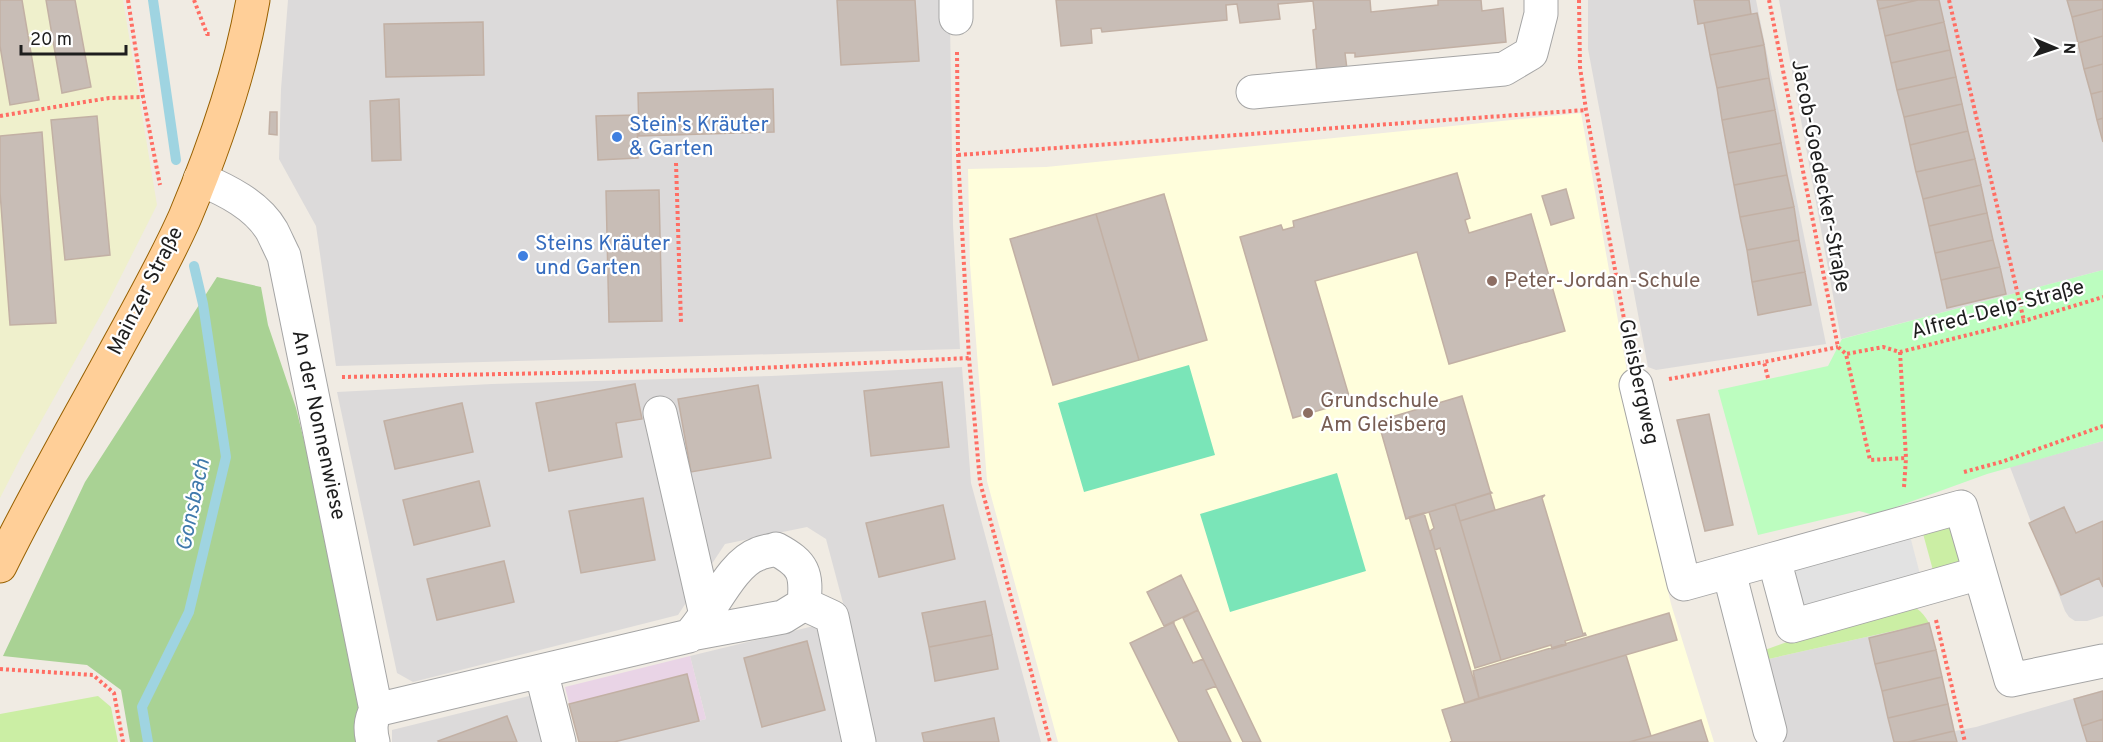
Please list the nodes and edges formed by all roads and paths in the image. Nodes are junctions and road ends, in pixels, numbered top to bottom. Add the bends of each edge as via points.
1 (128, 0) edge
2 (252, 0) edge
3 (1541, 0) edge
4 (1579, 0) edge
5 (1769, 0) edge
6 (1949, 0) edge
7 (956, 9) edge
8 (1253, 92) dead end
9 (143, 97) junction
10 (1586, 110) junction
11 (0, 116) edge
12 (958, 155) junction
13 (676, 163) dead end
14 (200, 178) junction
15 (162, 196) dead end
16 (2103, 297) edge
17 (2024, 321) junction
18 (681, 322) dead end
19 (1838, 347) junction
20 (1900, 352) junction
21 (1846, 354) junction
22 (969, 358) junction
23 (1764, 362) junction
24 (309, 377) junction
25 (1768, 378) dead end
26 (1636, 385) junction
27 (660, 413) dead end
28 (2103, 426) edge
29 (1906, 458) junction
30 (1958, 473) dead end
31 (1915, 484) dead end
32 (1774, 559) junction
33 (0, 566) edge
34 (1729, 572) junction
35 (1980, 573) junction
36 (804, 604) junction
37 (1935, 619) dead end
38 (699, 625) junction
39 (2103, 661) edge
40 (0, 669) edge
41 (541, 670) junction
42 (376, 710) junction
43 (1770, 731) dead end
44 (123, 742) edge
45 (373, 742) edge
46 (559, 742) edge
47 (859, 742) edge
48 (1050, 742) edge
49 (1965, 742) edge

1 - 9 path
2 - 14 main road, Mainzer Straße via 243,45
3 - 8 street via 1531,53 1504,69
4 - 10 path, Gleisbergweg via 1580,67
5 - 19 path, Jacob-Goedecker-Straße
6 - 17 path
7 - 12 path
9 - 11 path via 109,98
9 - 15 path
10 - 12 path
10 - 26 path, Gleisbergweg
12 - 22 path
13 - 18 path
14 - 24 street, An der Nonnenwiese via 227,190 270,228 284,256
14 - 33 main road, Mainzer Straße via 147,295
16 - 17 path, Alfred-Delp-Straße
17 - 20 path, Alfred-Delp-Straße
19 - 21 path
19 - 23 path
20 - 21 path, Alfred-Delp-Straße via 1883,347
20 - 29 path, Alfred-Delp-Straße
21 - 29 path via 1870,460
22 - 24 path via 718,370
22 - 48 path via 980,482
23 - 25 path
23 - 26 path
24 - 42 street, An der Nonnenwiese
26 - 34 street, Gleisbergweg via 1684,584
27 - 38 street
28 - 30 path
29 - 31 path, Alfred-Delp-Straße via 1904,487
32 - 34 street
32 - 35 street via 1961,507
32 - 35 street via 1792,626
34 - 43 street
35 - 39 street via 2011,680
36 - 38 street via 783,617
36 - 38 street via 806,582 795,559 776,549 756,554 735,572
36 - 47 street via 832,617
37 - 49 path
38 - 41 street
40 - 44 path via 93,675 114,693
41 - 42 street
41 - 46 street
42 - 45 street, An der Nonnenwiese via 370,732

